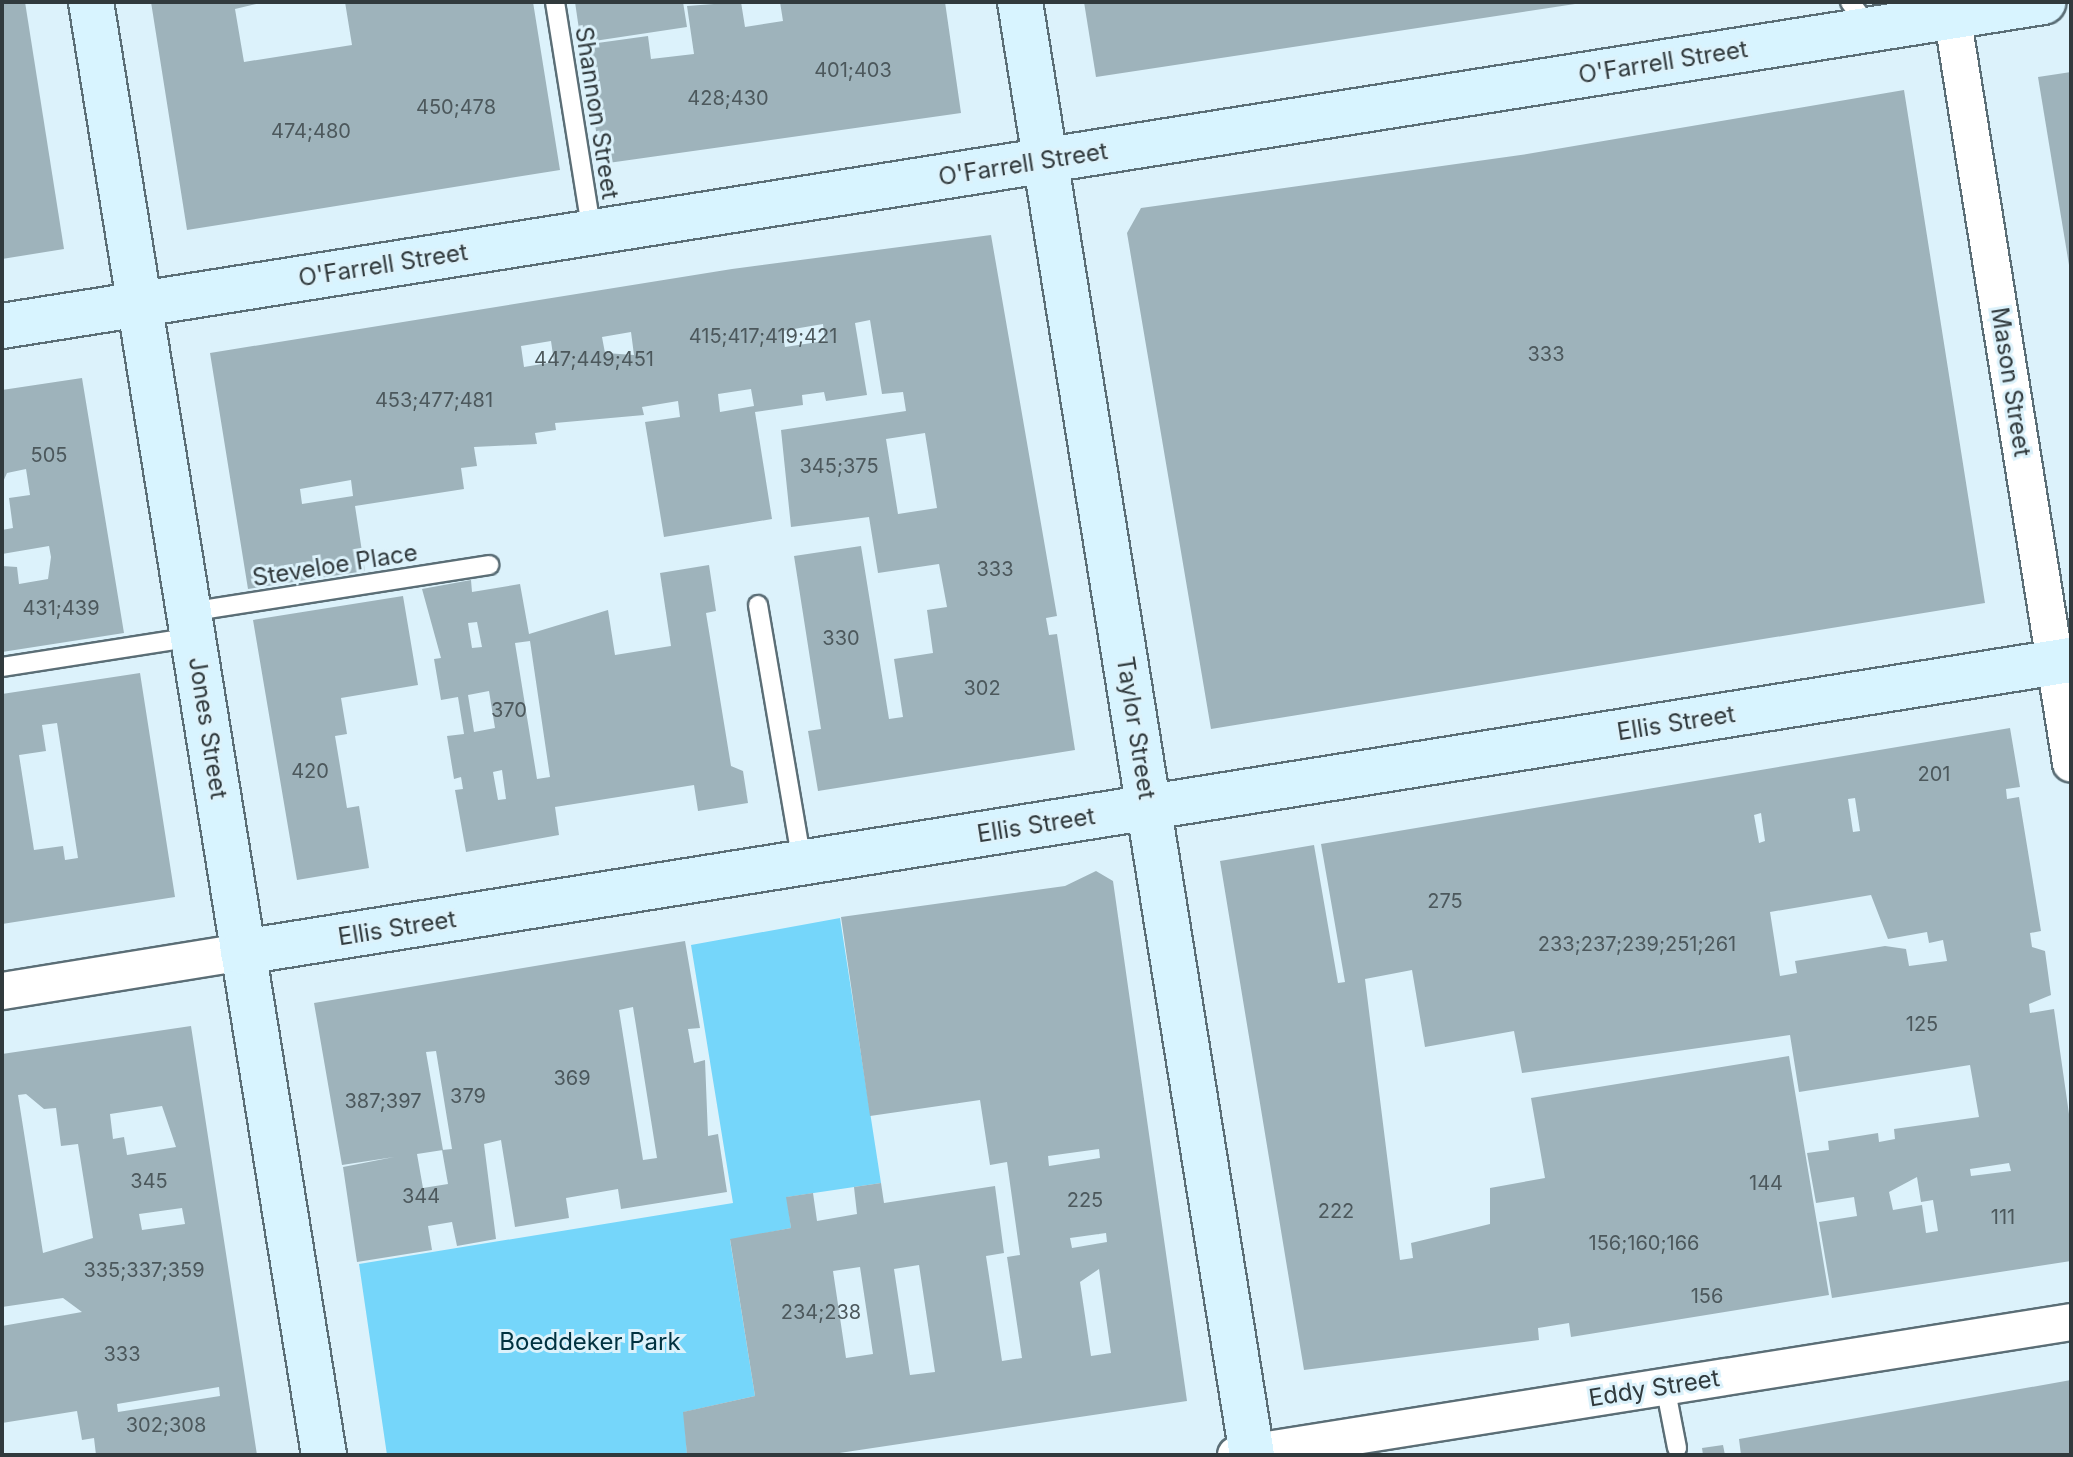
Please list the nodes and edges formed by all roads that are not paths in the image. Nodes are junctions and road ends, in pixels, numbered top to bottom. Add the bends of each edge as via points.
1 (91, 2) edge
2 (555, 2) edge
3 (1020, 2) edge
4 (2043, 2) edge
5 (1951, 9) edge
6 (1860, 16) edge
7 (1045, 161) junction
8 (592, 232) junction
9 (139, 303) junction
10 (2, 326) edge
11 (489, 565) dead end
12 (758, 605) dead end
13 (191, 624) junction
14 (2063, 662) edge
15 (2, 667) edge
16 (2071, 763) edge
17 (1149, 807) junction
18 (802, 865) junction
19 (243, 952) junction
20 (2, 991) edge
21 (2071, 1322) edge
22 (1665, 1386) junction
23 (1677, 1448) dead end
24 (1247, 1454) edge
25 (324, 1455) edge

1 - 9 main road, Jones Street
2 - 8 lane, Shannon Street
3 - 7 main road, Taylor Street
4 - 5 main road, O'Farrell Street
5 - 6 main road, O'Farrell Street
5 - 14 street, Mason Street
6 - 7 main road, O'Farrell Street
7 - 8 main road, O'Farrell Street
7 - 17 main road, Taylor Street
8 - 9 main road, O'Farrell Street
9 - 10 main road, O'Farrell Street
9 - 13 main road, Jones Street
11 - 13 lane, Steveloe Place
12 - 18 lane
13 - 15 lane, Steveloe Place
13 - 19 main road, Jones Street
14 - 16 street, Mason Street
14 - 17 main road, Ellis Street
17 - 18 main road, Ellis Street
17 - 24 main road, Taylor Street
18 - 19 main road, Ellis Street
19 - 20 street, Ellis Street
19 - 25 main road, Jones Street
21 - 22 street, Eddy Street
22 - 23 lane
22 - 24 street, Eddy Street

